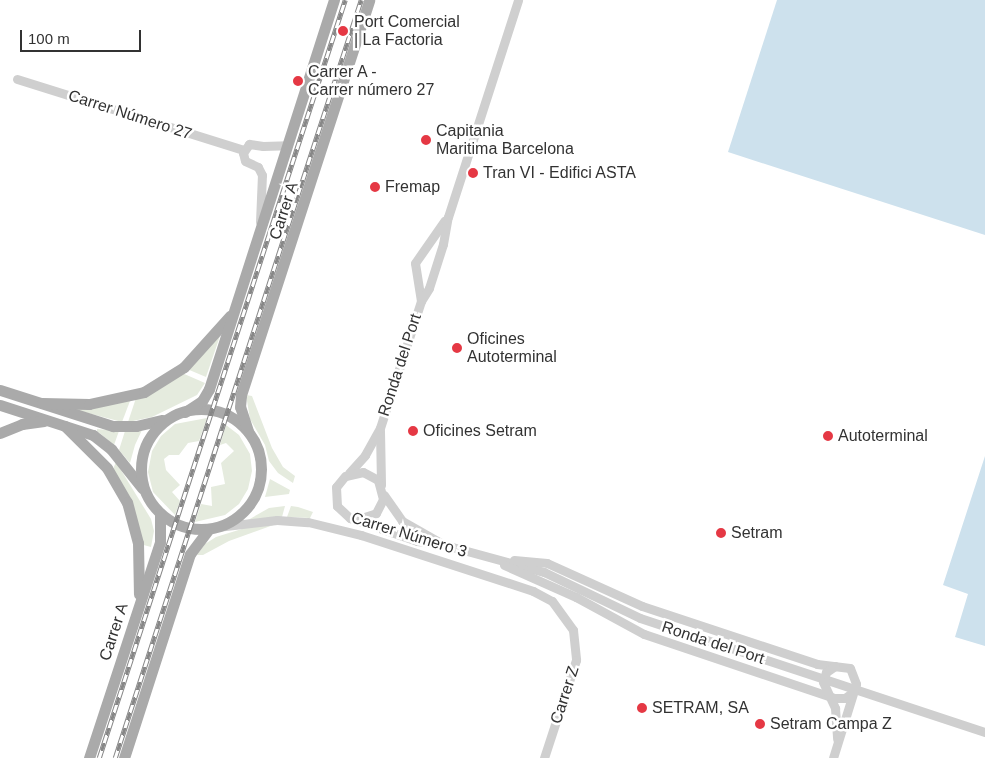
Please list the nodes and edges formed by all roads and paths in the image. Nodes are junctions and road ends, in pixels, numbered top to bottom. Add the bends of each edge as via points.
1 (334, 0) edge
2 (369, 0) edge
3 (518, 0) edge
4 (17, 79) dead end
5 (287, 145) junction
6 (243, 150) junction
7 (448, 217) junction
8 (260, 230) junction
9 (421, 301) junction
10 (234, 310) junction
11 (0, 390) edge
12 (42, 403) junction
13 (0, 405) edge
14 (185, 412) junction
15 (169, 418) junction
16 (49, 421) junction
17 (65, 426) junction
18 (380, 428) junction
19 (248, 431) junction
20 (0, 433) edge
21 (345, 476) junction
22 (382, 490) junction
23 (145, 491) junction
24 (160, 514) junction
25 (355, 520) junction
26 (213, 528) junction
27 (446, 545) junction
28 (490, 558) junction
29 (139, 607) junction
30 (573, 630) joint
31 (837, 664) junction
32 (852, 692) junction
33 (828, 694) junction
34 (984, 732) edge
35 (837, 746) junction
36 (89, 758) edge
37 (124, 758) edge
38 (544, 758) edge
39 (833, 758) edge

1 - 5 main road, Carrer A
2 - 19 main road, Carrer A via 241,395 240,407
3 - 7 street, Ronda del Port
4 - 6 street, Carrer Número 27
5 - 6 street via 253,143
5 - 8 main road, Carrer A
6 - 8 street via 245,161 258,167 262,176
7 - 9 street, Ronda del Port via 429,288
7 - 9 street, Ronda del Port via 415,263
8 - 10 main road, Carrer A
9 - 18 street, Ronda del Port
10 - 12 main road via 184,368 154,387 102,403
10 - 14 main road, Carrer A via 209,389 202,400
11 - 12 main road
12 - 15 main road via 113,426 136,426
13 - 16 main road
14 - 15 main road
14 - 19 main road via 218,412 233,418
15 - 23 main road via 151,433 143,448 140,473
16 - 17 main road
16 - 20 main road via 22,424
17 - 23 main road via 101,441
17 - 29 main road via 108,468 127,502 138,543
18 - 21 street via 365,456
18 - 22 street
19 - 26 main road via 261,464 258,489 243,512
21 - 22 street via 363,472 374,476
21 - 25 street via 336,487 335,501 343,514
22 - 25 street via 382,504 376,514
22 - 27 street, Carrer Número 3 via 390,508 402,521
23 - 24 main road
24 - 26 main road via 182,528
24 - 29 main road, Carrer A via 161,535
25 - 27 street via 417,541
26 - 30 street, Carrer Número 3 via 293,520 361,536 542,595 558,607
26 - 37 main road via 190,554
27 - 28 street, Ronda del Port
28 - 31 street via 547,563 642,606 818,664
28 - 33 street via 576,597 644,634
28 - 34 street, Ronda del Port via 562,579 626,613
29 - 36 main road, Carrer A
30 - 38 street, Carrer Z via 576,660
31 - 32 street via 854,671 856,684
31 - 33 street via 828,669 823,678
32 - 33 street via 842,699
32 - 35 street
33 - 35 street via 838,717
35 - 39 street

